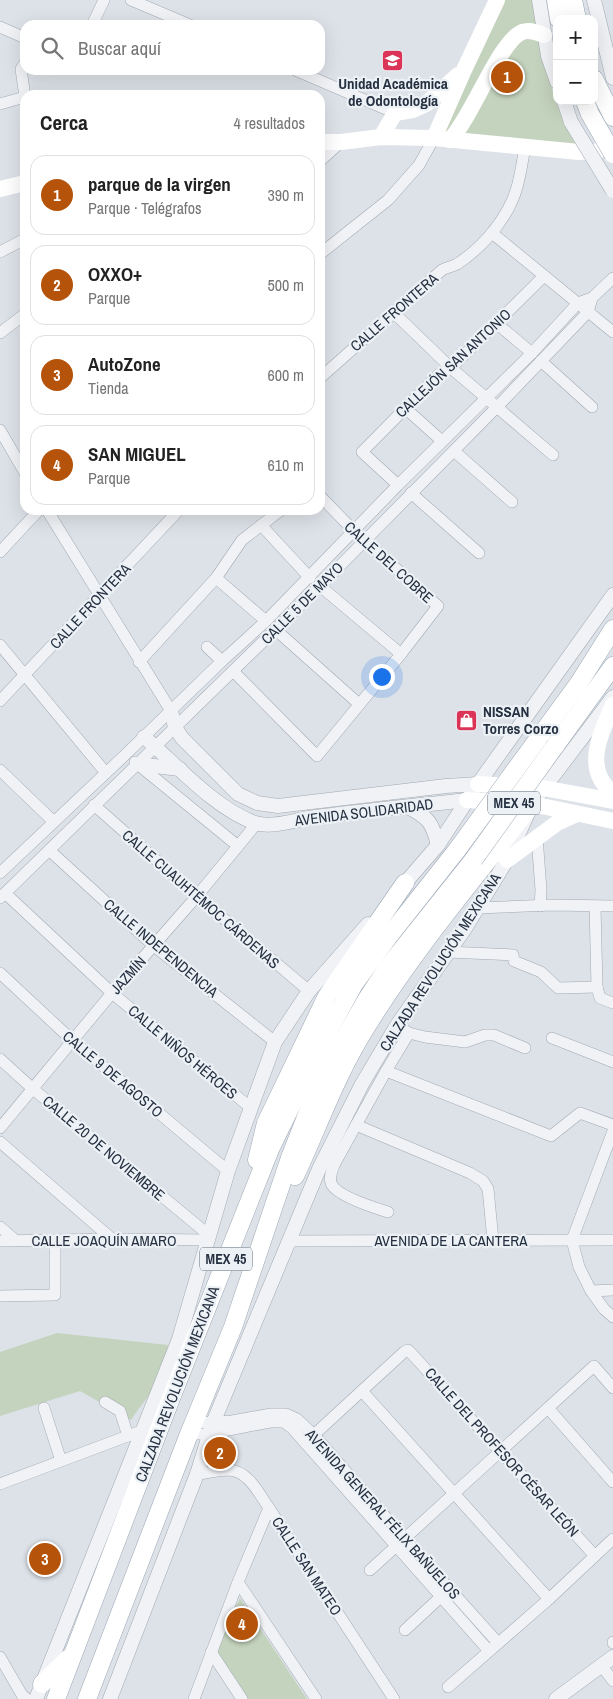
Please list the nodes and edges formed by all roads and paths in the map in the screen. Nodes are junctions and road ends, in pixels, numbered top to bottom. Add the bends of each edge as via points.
1 (104, 0) edge
2 (131, 0) edge
3 (497, 0) edge
4 (539, 0) edge
5 (556, 0) edge
6 (573, 0) edge
7 (594, 0) edge
8 (154, 4) edge
9 (559, 15) edge
10 (576, 15) edge
11 (94, 20) edge
12 (181, 20) edge
13 (0, 27) edge
14 (544, 35) junction
15 (20, 36) edge
16 (464, 70) junction
17 (553, 70) edge
18 (22, 75) edge
19 (307, 75) edge
20 (613, 78) edge
21 (598, 88) edge
22 (23, 90) edge
23 (20, 98) edge
24 (0, 104) edge
25 (565, 105) edge
26 (588, 108) edge
27 (396, 113) junction
28 (610, 113) edge
29 (381, 137) junction
30 (442, 139) junction
31 (325, 142) edge
32 (341, 142) junction
33 (613, 144) edge
34 (525, 148) junction
35 (613, 154) edge
36 (325, 156) edge
37 (20, 184) edge
38 (0, 189) edge
39 (613, 191) edge
40 (492, 233) junction
41 (20, 242) edge
42 (325, 250) edge
43 (0, 252) edge
44 (544, 276) junction
45 (613, 278) edge
46 (592, 298) junction
47 (578, 303) junction
48 (393, 312) junction
49 (588, 312) junction
50 (20, 318) edge
51 (496, 323) junction
52 (613, 332) edge
53 (0, 333) edge
54 (536, 357) junction
55 (451, 368) junction
56 (325, 373) edge
57 (486, 398) junction
58 (592, 407) dead end
59 (405, 408) junction
60 (496, 408) junction
61 (0, 430) edge
62 (442, 442) junction
63 (454, 451) junction
64 (553, 455) dead end
65 (20, 464) edge
66 (398, 485) junction
67 (412, 493) junction
68 (325, 501) edge
69 (512, 502) dead end
70 (34, 515) edge
71 (51, 515) edge
72 (174, 515) edge
73 (274, 515) edge
74 (261, 525) junction
75 (354, 531) junction
76 (365, 541) junction
77 (0, 552) edge
78 (479, 553) dead end
79 (216, 578) junction
80 (310, 578) junction
81 (320, 586) junction
82 (613, 595) edge
83 (99, 596) junction
84 (266, 621) junction
85 (613, 629) edge
86 (276, 630) junction
87 (0, 645) edge
88 (207, 647) dead end
89 (401, 654) junction
90 (222, 661) junction
91 (139, 662) junction
92 (613, 666) edge
93 (233, 672) junction
94 (24, 675) junction
95 (613, 697) edge
96 (0, 701) edge
97 (359, 704) junction
98 (613, 705) edge
99 (171, 711) junction
100 (175, 727) junction
101 (144, 737) junction
102 (155, 746) junction
103 (125, 755) junction
104 (137, 764) junction
105 (180, 769) junction
106 (0, 770) edge
107 (106, 773) junction
108 (478, 784) junction
109 (543, 788) junction
110 (613, 793) edge
111 (467, 800) junction
112 (613, 801) edge
113 (532, 804) junction
114 (94, 806) junction
115 (408, 807) junction
116 (577, 814) junction
117 (613, 820) edge
118 (54, 822) junction
119 (257, 823) junction
120 (537, 837) junction
121 (438, 845) junction
122 (238, 846) junction
123 (49, 850) junction
124 (507, 860) junction
125 (0, 873) edge
126 (405, 883) junction
127 (3, 896) edge
128 (197, 896) junction
129 (540, 906) junction
130 (595, 906) junction
131 (613, 906) edge
132 (477, 908) junction
133 (154, 946) junction
134 (448, 952) junction
135 (0, 974) edge
136 (597, 987) junction
137 (309, 991) junction
138 (112, 993) junction
139 (613, 1003) edge
140 (397, 1025) junction
141 (409, 1033) junction
142 (552, 1038) dead end
143 (73, 1041) junction
144 (276, 1042) junction
145 (525, 1048) dead end
146 (0, 1059) edge
147 (613, 1062) edge
148 (386, 1071) junction
149 (33, 1089) junction
150 (251, 1108) junction
151 (356, 1125) junction
152 (613, 1125) edge
153 (0, 1128) edge
154 (613, 1130) edge
155 (0, 1142) edge
156 (228, 1171) junction
157 (249, 1203) junction
158 (388, 1212) dead end
159 (0, 1227) edge
160 (209, 1238) junction
161 (112, 1239) junction
162 (15, 1240) junction
163 (55, 1240) junction
164 (493, 1240) junction
165 (572, 1240) junction
166 (613, 1240) edge
167 (0, 1241) edge
168 (290, 1241) junction
169 (262, 1244) junction
170 (591, 1290) junction
171 (613, 1290) edge
172 (0, 1296) edge
173 (613, 1317) edge
174 (185, 1342) junction
175 (613, 1388) edge
176 (362, 1391) junction
177 (105, 1402) dead end
178 (44, 1408) dead end
179 (548, 1408) junction
180 (211, 1428) junction
181 (192, 1429) junction
182 (135, 1433) junction
183 (310, 1439) junction
184 (501, 1450) junction
185 (61, 1461) junction
186 (197, 1474) junction
187 (613, 1482) edge
188 (0, 1484) edge
189 (454, 1493) junction
190 (269, 1508) junction
191 (613, 1539) edge
192 (400, 1543) junction
193 (595, 1556) junction
194 (370, 1570) dead end
195 (238, 1582) junction
196 (446, 1593) junction
197 (549, 1599) junction
198 (405, 1630) dead end
199 (498, 1643) junction
200 (489, 1651) junction
201 (211, 1652) junction
202 (73, 1655) junction
203 (0, 1656) edge
204 (613, 1657) edge
205 (601, 1665) junction
206 (613, 1681) edge
207 (448, 1687) dead end
208 (39, 1691) edge
209 (27, 1699) edge
210 (56, 1699) edge
211 (87, 1699) edge
212 (110, 1699) edge
213 (194, 1699) edge
214 (242, 1699) edge
215 (316, 1699) edge
216 (394, 1699) edge
217 (556, 1699) edge

1 - 11 street
2 - 8 street
3 - 16 main road
4 - 14 street
5 - 9 main road
6 - 10 main road
7 - 20 street
8 - 12 street
13 - 15 street
14 - 17 street
14 - 30 main road via 524,31 510,40 462,125
16 - 27 main road via 426,104
16 - 30 main road
18 - 22 street
19 - 27 street
21 - 28 main road
23 - 24 street
25 - 39 street, bridge via 571,122
26 - 35 main road, bridge
27 - 29 main road
29 - 30 main road
29 - 32 main road
30 - 34 main road
30 - 42 street via 388,200
31 - 32 main road
32 - 36 street
33 - 34 main road via 595,152
34 - 40 street, CALLE FRONTERA via 513,200
37 - 38 main road
40 - 44 street
40 - 48 street, CALLE FRONTERA via 471,255 442,270
41 - 43 street
44 - 47 street
44 - 51 street, CALLEJÓN SAN ANTONIO
45 - 46 street, CALLE 5 DE MAYO
46 - 47 street, CALLE 5 DE MAYO
46 - 49 street, CALLE 5 DE MAYO
47 - 49 street
47 - 54 street, CALLE 5 DE MAYO
48 - 55 street
48 - 56 street, CALLE FRONTERA
49 - 52 street
49 - 54 street, CALLE 5 DE MAYO
50 - 53 street
51 - 54 street
51 - 55 street, CALLEJÓN SAN ANTONIO
54 - 57 street, CALLE 5 DE MAYO
54 - 58 street
54 - 60 street, CALLE 5 DE MAYO
55 - 57 street
55 - 59 street, CALLEJÓN SAN ANTONIO via 439,374
57 - 60 street
57 - 62 street, CALLE 5 DE MAYO
59 - 62 street
59 - 66 street, CALLEJÓN SAN ANTONIO via 362,452
60 - 63 street, CALLE 5 DE MAYO
60 - 64 street
61 - 65 street
62 - 66 street, CALLE 5 DE MAYO
63 - 67 street, CALLE 5 DE MAYO
63 - 69 street
66 - 75 street, CALLE 5 DE MAYO
67 - 76 street, CALLE 5 DE MAYO
67 - 78 street
68 - 75 street, CALLE DEL COBRE
70 - 77 street
71 - 83 street
72 - 83 street, CALLE FRONTERA
73 - 74 street
74 - 79 street via 242,540
74 - 80 street
75 - 76 street, CALLE DEL COBRE
75 - 80 street, CALLE 5 DE MAYO
76 - 81 street, CALLE 5 DE MAYO
76 - 89 street, CALLE DEL COBRE via 438,606
79 - 84 street
79 - 91 street
80 - 84 street, CALLE 5 DE MAYO
81 - 86 street, CALLE 5 DE MAYO
81 - 89 street
82 - 108 street
83 - 91 street
83 - 94 street, CALLE FRONTERA
84 - 90 street, CALLE 5 DE MAYO
85 - 157 main road, CALZADA REVOLUCIÓN MEXICANA / MEX 45, bridge via 538,740 354,984 276,1139
86 - 93 street, CALLE 5 DE MAYO
86 - 97 street
87 - 94 street
88 - 90 street
89 - 97 street
90 - 99 street, CALLE 5 DE MAYO
91 - 99 street
92 - 169 main road, CALZADA REVOLUCIÓN MEXICANA / MEX 45, bridge via 474,859 388,967 367,999 312,1102
93 - 97 street via 317,756
93 - 100 street, CALLE 5 DE MAYO
94 - 96 street, CALLE FRONTERA
94 - 107 street
95 - 109 street, CALZADA REVOLUCIÓN MEXICANA
98 - 110 main road via 598,741 596,771
99 - 100 street, AVENIDA SOLIDARIDAD
99 - 101 street, CALLE 5 DE MAYO
100 - 102 street, CALLE 5 DE MAYO
100 - 108 street, AVENIDA SOLIDARIDAD via 238,794 257,803 278,806
101 - 102 street, AVENIDA SOLIDARIDAD
101 - 103 street, CALLE 5 DE MAYO
102 - 104 street, CALLE 5 DE MAYO
102 - 105 street, AVENIDA SOLIDARIDAD
103 - 104 street
103 - 107 street, CALLE 5 DE MAYO
104 - 105 street
104 - 114 street, CALLE 5 DE MAYO
104 - 122 street
105 - 119 street, AVENIDA SOLIDARIDAD via 230,811
106 - 118 street
107 - 118 street, CALLE 5 DE MAYO
108 - 109 main road, AVENIDA SOLIDARIDAD
108 - 111 street
109 - 112 main road, AVENIDA SOLIDARIDAD
109 - 113 street, CALZADA REVOLUCIÓN MEXICANA
111 - 113 main road, AVENIDA SOLIDARIDAD
111 - 115 street, AVENIDA SOLIDARIDAD
111 - 121 street
113 - 116 main road, AVENIDA SOLIDARIDAD
113 - 124 street, CALZADA REVOLUCIÓN MEXICANA
113 - 169 main road via 394,982 363,1031
114 - 123 street, CALLE 5 DE MAYO
114 - 128 street, CALLE CUAUHTÉMOC CÁRDENAS
115 - 119 street, AVENIDA SOLIDARIDAD via 271,825
115 - 121 street via 424,816
116 - 117 main road, AVENIDA SOLIDARIDAD
116 - 120 main road
118 - 125 street, CALLE 5 DE MAYO
119 - 122 street, JAZMÍN
120 - 124 main road
120 - 129 street
121 - 126 street
122 - 128 street, JAZMÍN
123 - 127 street, CALLE 5 DE MAYO
123 - 133 street, CALLE INDEPENDENCIA
124 - 132 street, CALZADA REVOLUCIÓN MEXICANA
126 - 137 street
126 - 157 main road via 327,996 295,1061 266,1123
127 - 138 street, CALLE NIÑOS HÉROES
128 - 133 street, JAZMÍN
128 - 137 street, CALLE CUAUHTÉMOC CÁRDENAS
129 - 130 street
129 - 132 street
130 - 131 street
130 - 136 street
132 - 134 street, CALZADA REVOLUCIÓN MEXICANA
133 - 138 street, JAZMÍN
133 - 144 street, CALLE INDEPENDENCIA
134 - 136 street via 513,955 514,960 541,972 558,988
134 - 140 street, CALZADA REVOLUCIÓN MEXICANA
135 - 143 street, CALLE 9 DE AGOSTO
136 - 139 street via 600,998
137 - 144 street
138 - 143 street, JAZMÍN
138 - 150 street, CALLE NIÑOS HÉROES
140 - 141 street
140 - 168 street, CALZADA REVOLUCIÓN MEXICANA via 362,1084 319,1169
141 - 145 street via 465,1042 485,1034 494,1035
141 - 148 street
142 - 147 street
143 - 149 street, JAZMÍN
143 - 156 street, CALLE 9 DE AGOSTO
144 - 150 street
146 - 149 street, CALLE 20 DE NOVIEMBRE
148 - 151 street
148 - 152 street via 551,1136 580,1113
149 - 153 street, JAZMÍN
149 - 160 street, CALLE 20 DE NOVIEMBRE
150 - 156 street
151 - 158 street via 330,1175 332,1184 355,1200
151 - 164 street via 483,1181 488,1190
154 - 165 street
155 - 161 street
156 - 160 street
157 - 174 main road, CALZADA REVOLUCIÓN MEXICANA / MEX 45
159 - 162 street
160 - 161 street, CALLE JOAQUÍN AMARO
160 - 174 street
161 - 163 street, CALLE JOAQUÍN AMARO
162 - 163 street, CALLE JOAQUÍN AMARO
162 - 167 street, CALLE JOAQUÍN AMARO
163 - 172 street via 55,1295
164 - 165 street, AVENIDA DE LA CANTERA
164 - 168 street, AVENIDA DE LA CANTERA
165 - 166 street, AVENIDA DE LA CANTERA
165 - 170 street via 579,1267
168 - 180 street, CALZADA REVOLUCIÓN MEXICANA
169 - 181 main road, CALZADA REVOLUCIÓN MEXICANA / MEX 45
170 - 171 street
170 - 173 street
174 - 182 street
174 - 202 main road, CALZADA REVOLUCIÓN MEXICANA / MEX 45
175 - 179 street via 594,1366
176 - 183 street
176 - 184 street, CALLE DEL PROFESOR CÉSAR LEÓN via 408,1350
176 - 189 street
177 - 182 street via 120,1411
178 - 185 street
179 - 184 street
179 - 187 street
180 - 181 street, AVENIDA GENERAL FÉLIX BAÑUELOS
180 - 183 street, AVENIDA GENERAL FÉLIX BAÑUELOS via 285,1418 292,1428
180 - 186 street, CALZADA REVOLUCIÓN MEXICANA
181 - 211 main road, CALZADA REVOLUCIÓN MEXICANA / MEX 45
182 - 185 street
182 - 208 street
183 - 192 street, AVENIDA GENERAL FÉLIX BAÑUELOS
184 - 189 street
184 - 193 street, CALLE DEL PROFESOR CÉSAR LEÓN
185 - 188 street
186 - 190 street, CALLE SAN MATEO via 239,1472 249,1479
186 - 212 street, CALZADA REVOLUCIÓN MEXICANA
189 - 192 street
189 - 197 street
190 - 195 street
190 - 216 street, CALLE SAN MATEO
191 - 193 street
192 - 194 street
192 - 196 street, AVENIDA GENERAL FÉLIX BAÑUELOS
193 - 197 street
195 - 201 street
195 - 215 street
196 - 198 street
196 - 199 street, AVENIDA GENERAL FÉLIX BAÑUELOS
196 - 200 street, AVENIDA GENERAL FÉLIX BAÑUELOS
197 - 199 street
199 - 200 street
200 - 207 street
201 - 213 street
201 - 214 street
202 - 208 main road
202 - 210 main road, CALZADA REVOLUCIÓN MEXICANA / MEX 45
203 - 209 street
204 - 205 street
205 - 206 street
205 - 217 street

